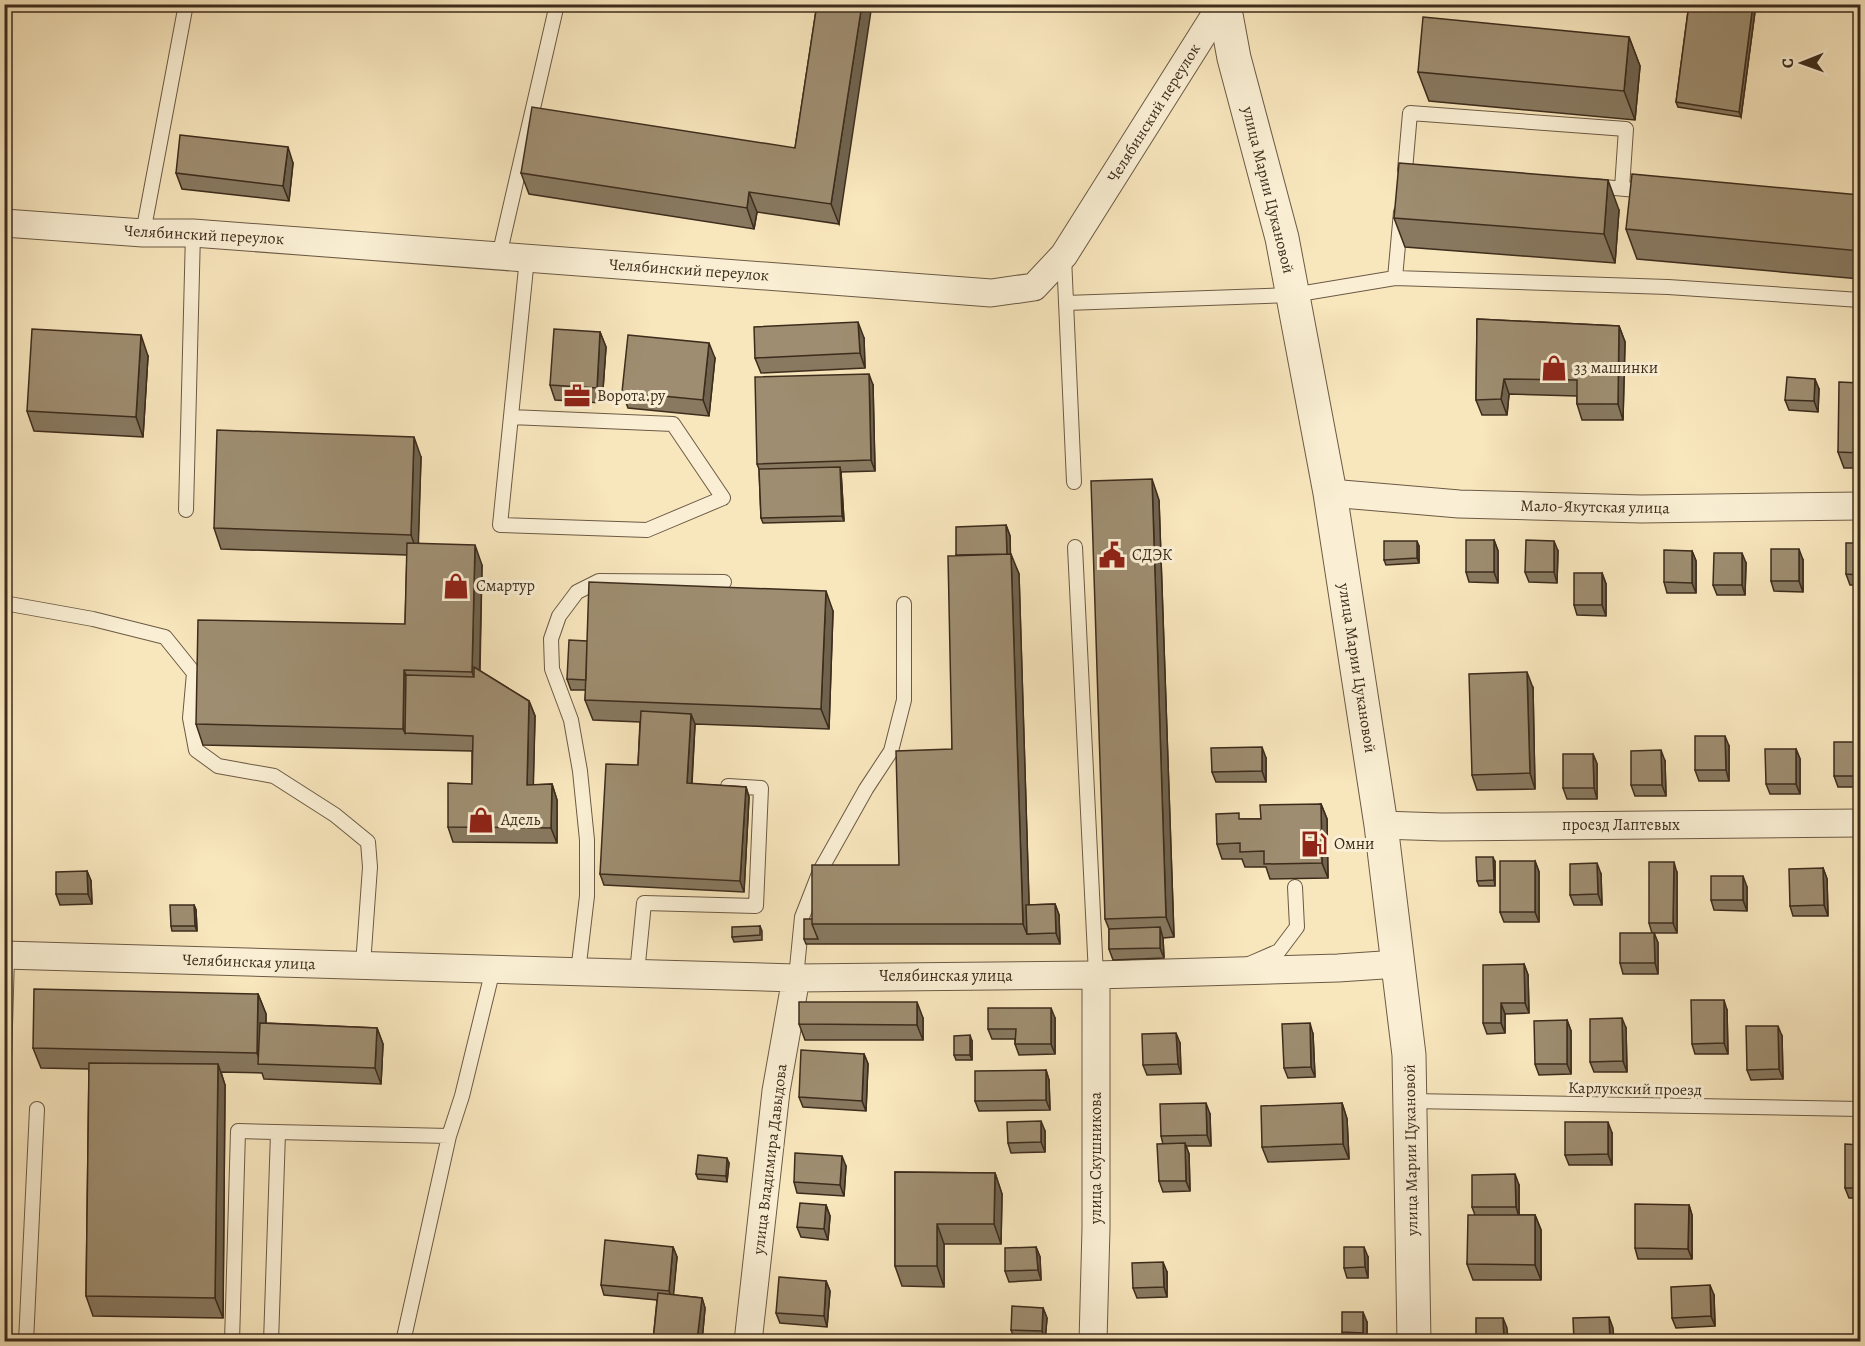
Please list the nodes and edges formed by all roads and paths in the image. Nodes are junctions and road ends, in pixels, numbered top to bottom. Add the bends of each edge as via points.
1 (186, 4) edge
2 (557, 4) edge
3 (1223, 4) edge
4 (1409, 174) edge
5 (1576, 184) edge
6 (1622, 188) junction
7 (1658, 191) edge
8 (1401, 204) edge
9 (4, 223) edge
10 (143, 233) junction
11 (193, 233) junction
12 (1064, 255) junction
13 (499, 256) junction
14 (527, 258) junction
15 (1395, 278) junction
16 (1293, 295) junction
17 (1860, 300) edge
18 (1066, 303) junction
19 (512, 417) junction
20 (1074, 482) dead end
21 (1330, 493) junction
22 (1860, 506) edge
23 (186, 510) dead end
24 (1075, 547) dead end
25 (724, 582) dead end
26 (4, 603) edge
27 (904, 604) dead end
28 (718, 786) edge
29 (1860, 823) edge
30 (1381, 825) junction
31 (1295, 887) dead end
32 (6, 956) edge
33 (1398, 964) junction
34 (363, 966) junction
35 (493, 969) junction
36 (1234, 971) junction
37 (578, 972) junction
38 (637, 973) junction
39 (1096, 975) junction
40 (796, 978) junction
41 (4, 1061) edge
42 (1410, 1101) junction
43 (37, 1109) dead end
44 (1860, 1109) edge
45 (278, 1133) junction
46 (449, 1136) junction
47 (26, 1341) edge
48 (232, 1341) edge
49 (271, 1341) edge
50 (403, 1341) edge
51 (748, 1341) edge
52 (1093, 1341) edge
53 (1414, 1341) edge

1 - 10 lane
2 - 13 lane
3 - 12 street, Челябинский переулок
3 - 16 street, улица Марии Цукановой
4 - 6 lane via 1410,113 1626,129
5 - 6 lane
6 - 7 lane
8 - 15 lane
9 - 10 street, Челябинский переулок
10 - 11 street, Челябинский переулок
11 - 13 street, Челябинский переулок
11 - 23 lane
12 - 14 street, Челябинский переулок via 1034,287 991,293
12 - 18 lane
13 - 14 street, Челябинский переулок
14 - 19 lane
15 - 16 lane
15 - 17 lane via 1668,287
16 - 18 lane
16 - 21 street, улица Марии Цукановой
18 - 20 lane
19 - 19 lane via 500,525 647,530 723,498 673,424
21 - 22 street, Мало-Якутская улица via 1471,505
21 - 30 street, улица Марии Цукановой
24 - 39 lane
25 - 37 lane via 599,581 577,592 559,616 551,639 552,669 571,720 586,840 587,896
26 - 34 lane via 165,637 194,673 190,718 196,750 218,766 274,776 335,815 368,842 370,867
27 - 40 lane via 904,700 891,751 820,871 802,917
28 - 38 lane via 761,788 756,906 645,903
29 - 30 street, проезд Лаптевых
30 - 33 street, улица Марии Цукановой
31 - 36 lane via 1297,927 1279,951
32 - 34 street, Челябинская улица
32 - 41 lane
33 - 36 street, Челябинская улица
33 - 42 street, улица Марии Цукановой via 1409,1055
34 - 35 street, Челябинская улица
35 - 37 street, Челябинская улица
35 - 46 lane
36 - 39 street, Челябинская улица
37 - 38 street, Челябинская улица
38 - 40 street, Челябинская улица
39 - 40 street, Челябинская улица
39 - 52 street, улица Скушникова
40 - 51 street, улица Владимира Давыдова via 776,1091
42 - 44 lane, Карлукский проезд
42 - 53 street, улица Марии Цукановой
43 - 47 lane
45 - 46 lane
45 - 48 lane via 238,1131
45 - 49 lane
46 - 50 lane

